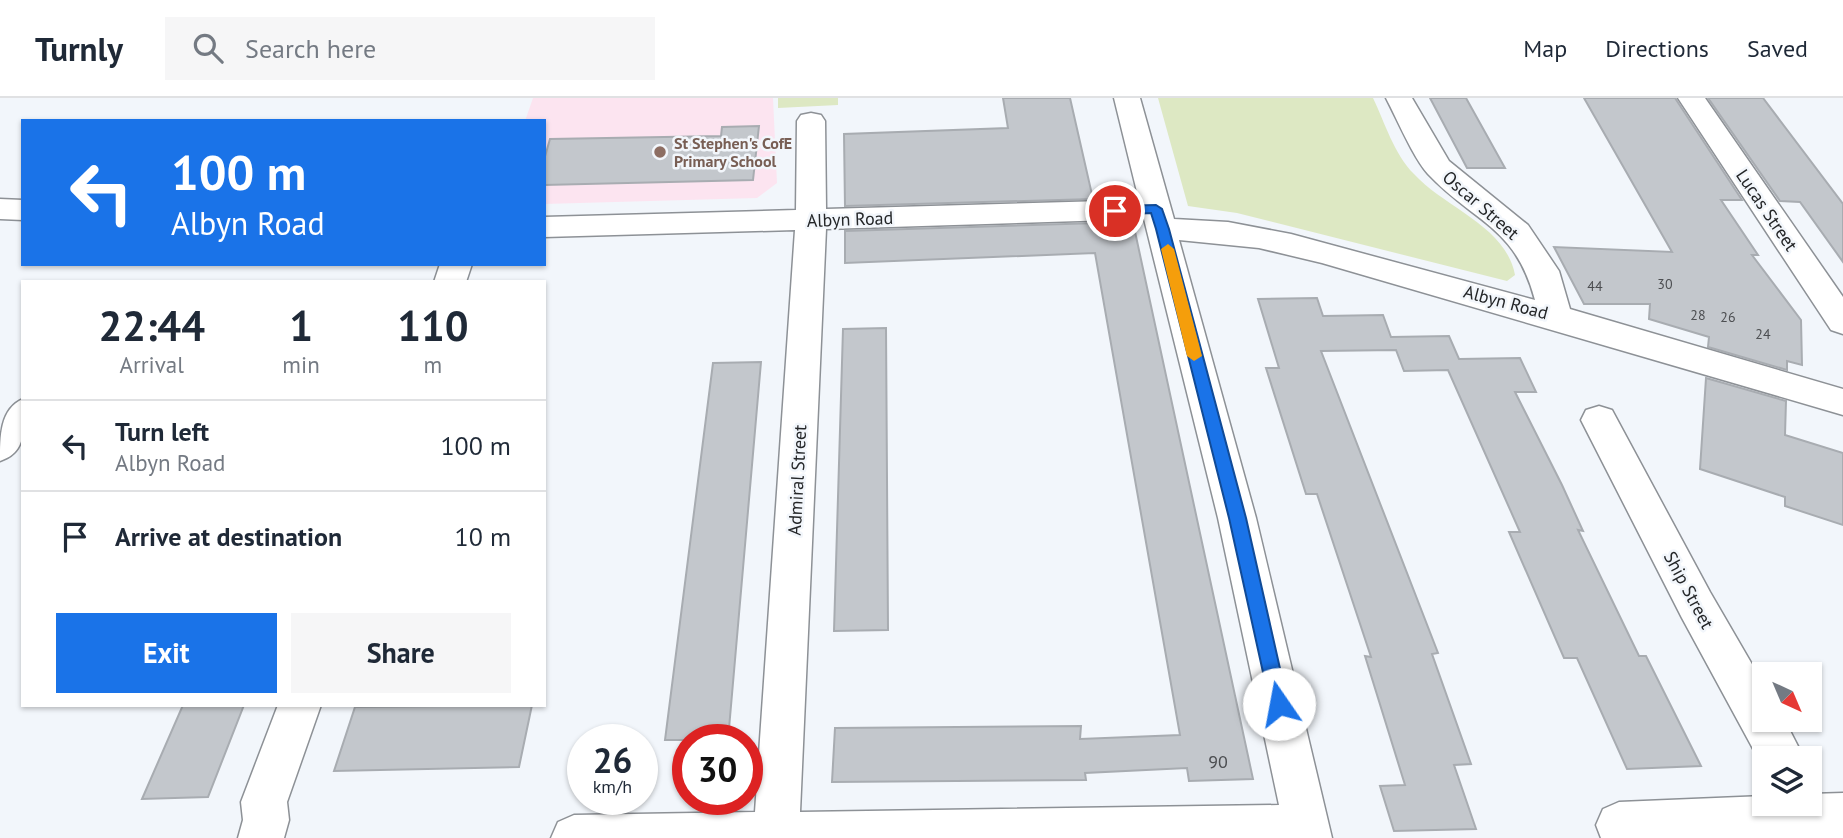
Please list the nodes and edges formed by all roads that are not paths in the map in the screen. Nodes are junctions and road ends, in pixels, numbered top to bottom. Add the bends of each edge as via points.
1 (1126, 98) edge
2 (1399, 98) edge
3 (1691, 98) edge
4 (811, 121) dead end
5 (0, 209) edge
6 (21, 210) edge
7 (811, 219) junction
8 (1159, 219) junction
9 (546, 227) edge
10 (1555, 315) junction
11 (1843, 323) edge
12 (1843, 402) edge
13 (21, 416) edge
14 (1599, 420) dead end
15 (0, 447) edge
16 (299, 707) edge
17 (1775, 746) edge
18 (1760, 816) edge
19 (262, 820) edge
20 (1619, 825) dead end
21 (1308, 833) edge
22 (776, 836) edge
23 (574, 838) edge

1 - 8 street
2 - 10 street, Oscar Street via 1438,167 1517,232 1543,271
3 - 11 street, Lucas Street
4 - 7 street, Admiral Street
5 - 6 street
7 - 8 street, Albyn Road
7 - 9 street, Albyn Road
7 - 22 street, Admiral Street
8 - 10 street, Albyn Road via 1262,237
8 - 21 street via 1237,518
10 - 12 street, Albyn Road
13 - 15 street
14 - 17 street, Ship Street
16 - 19 street
18 - 20 street
21 - 22 street
22 - 23 street

